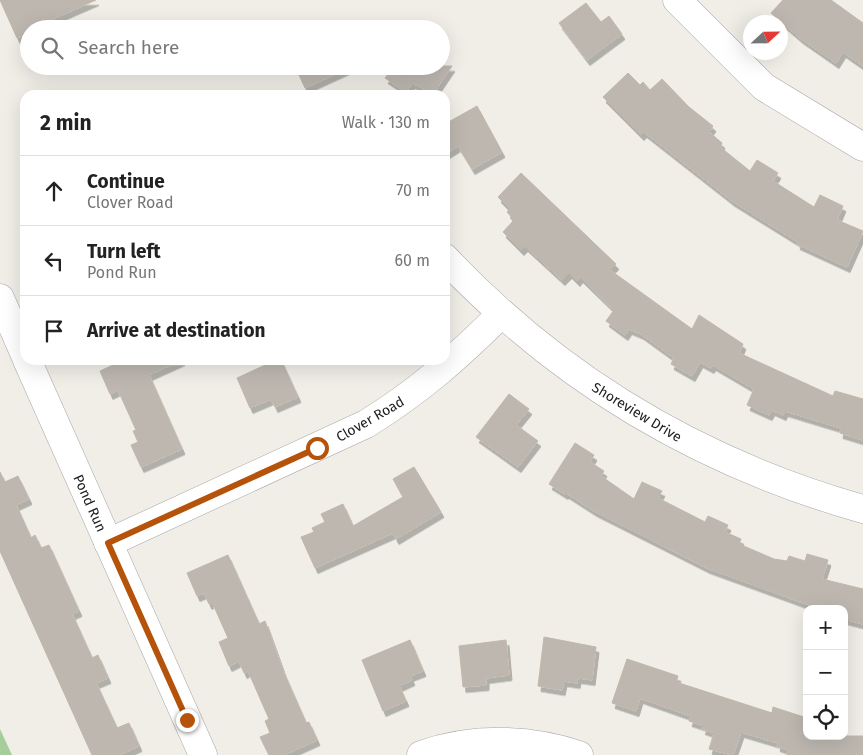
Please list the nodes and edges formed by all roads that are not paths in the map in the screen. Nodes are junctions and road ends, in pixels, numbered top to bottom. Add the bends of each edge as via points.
1 (677, 0) edge
2 (863, 147) edge
3 (450, 263) edge
4 (0, 298) edge
5 (501, 314) junction
6 (20, 344) edge
7 (450, 362) edge
8 (29, 365) edge
9 (447, 365) edge
10 (863, 509) edge
11 (108, 543) junction
12 (203, 755) edge
13 (421, 755) edge
14 (579, 755) edge

1 - 2 street via 764,87
3 - 5 street, Shoreview Drive
4 - 6 street
5 - 7 street, Clover Road
5 - 10 street, Shoreview Drive via 575,373 655,424 741,467
8 - 11 street, Pond Run
9 - 11 street, Clover Road via 404,400 366,424
11 - 12 street, Pond Run
13 - 14 street via 473,743 514,742 547,746

